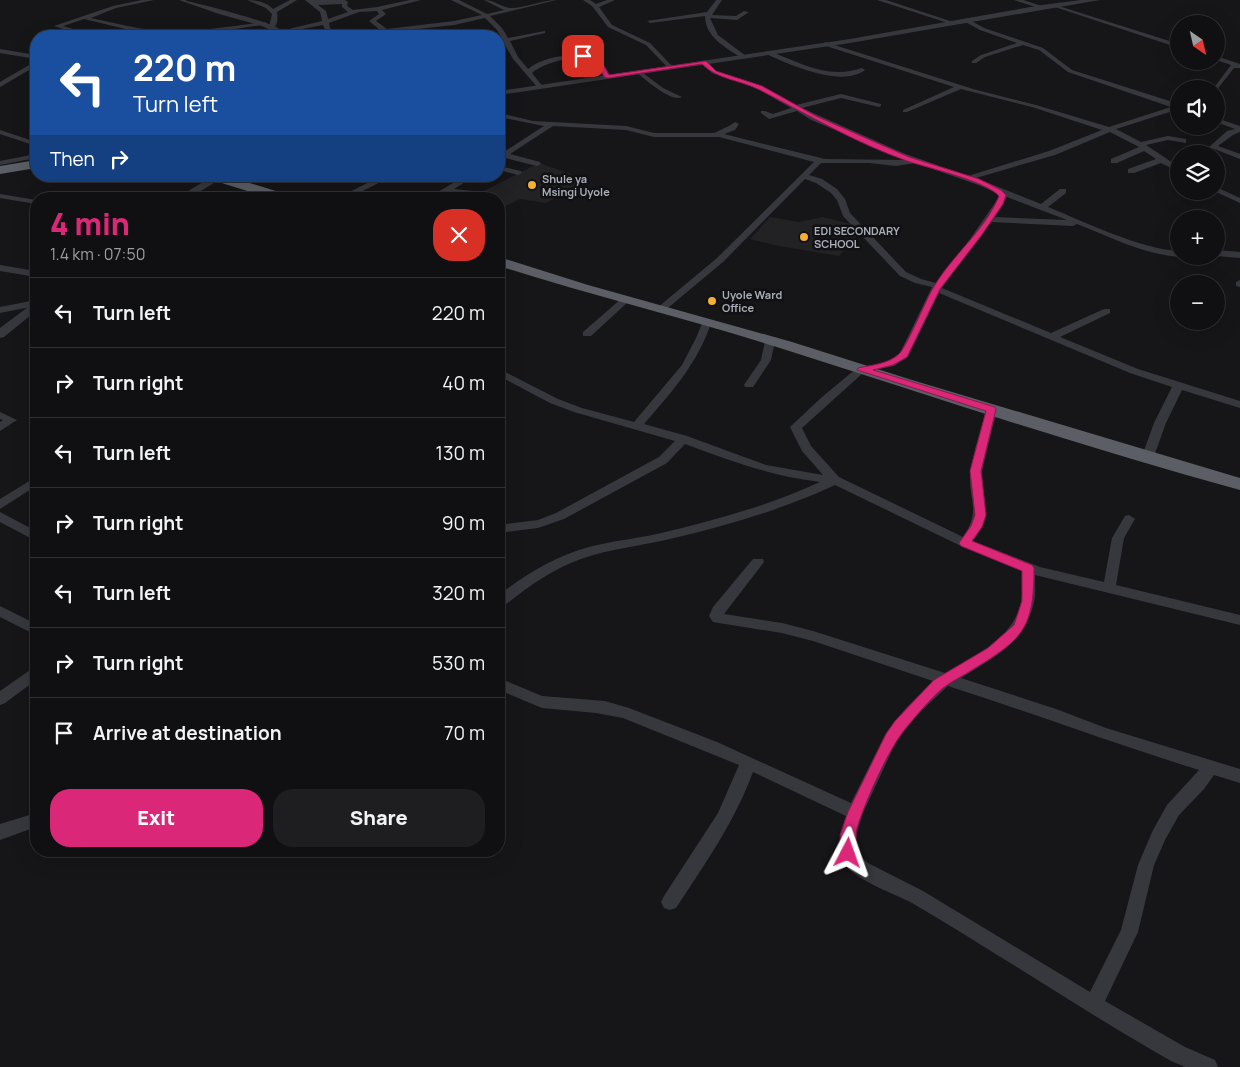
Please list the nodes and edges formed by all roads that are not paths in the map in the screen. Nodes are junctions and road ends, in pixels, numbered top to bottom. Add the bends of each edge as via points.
1 (151, 0) edge
2 (183, 0) edge
3 (250, 0) edge
4 (294, 0) edge
5 (355, 0) edge
6 (418, 0) edge
7 (454, 0) edge
8 (488, 0) edge
9 (554, 0) edge
10 (586, 0) edge
11 (612, 0) edge
12 (719, 0) edge
13 (880, 0) edge
14 (1017, 0) edge
15 (1097, 0) edge
16 (311, 1) edge
17 (542, 1) edge
18 (344, 2) junction
19 (398, 2) edge
20 (375, 5) junction
21 (1054, 5) junction
22 (595, 7) junction
23 (1042, 7) junction
24 (510, 10) junction
25 (352, 12) junction
26 (746, 12) dead end
27 (273, 13) junction
28 (708, 15) junction
29 (85, 17) junction
30 (486, 17) junction
31 (966, 20) junction
32 (650, 21) dead end
33 (950, 22) junction
34 (325, 23) junction
35 (269, 26) junction
36 (71, 30) edge
37 (142, 30) edge
38 (238, 30) edge
39 (273, 30) edge
40 (298, 30) edge
41 (328, 30) edge
42 (385, 30) edge
43 (396, 30) edge
44 (500, 30) edge
45 (543, 32) dead end
46 (505, 37) edge
47 (507, 41) junction
48 (1022, 43) junction
49 (1170, 43) edge
50 (825, 44) junction
51 (0, 51) edge
52 (768, 53) junction
53 (30, 56) edge
54 (744, 56) junction
55 (1225, 61) edge
56 (704, 62) junction
57 (974, 62) dead end
58 (1238, 65) edge
59 (30, 68) edge
60 (671, 68) junction
61 (862, 70) dead end
62 (639, 72) junction
63 (528, 73) junction
64 (608, 77) junction
65 (1223, 80) edge
66 (0, 85) edge
67 (540, 87) junction
68 (960, 87) junction
69 (505, 93) edge
70 (680, 97) dead end
71 (1170, 103) edge
72 (878, 105) dead end
73 (795, 109) junction
74 (1170, 109) edge
75 (763, 112) dead end
76 (905, 112) dead end
77 (505, 117) edge
78 (1225, 123) edge
79 (555, 124) junction
80 (735, 124) dead end
81 (1240, 129) edge
82 (1109, 130) junction
83 (0, 132) edge
84 (715, 134) junction
85 (1183, 141) dead end
86 (30, 142) edge
87 (1142, 146) junction
88 (505, 153) edge
89 (30, 157) edge
90 (505, 157) edge
91 (1240, 157) edge
92 (1161, 160) junction
93 (1114, 161) dead end
94 (818, 162) junction
95 (916, 162) junction
96 (0, 163) edge
97 (537, 164) dead end
98 (30, 165) edge
99 (1170, 165) edge
100 (0, 170) edge
101 (505, 170) edge
102 (1131, 171) dead end
103 (518, 173) dead end
104 (804, 176) junction
105 (969, 178) junction
106 (209, 182) edge
107 (233, 182) edge
108 (375, 182) edge
109 (459, 182) edge
110 (444, 190) junction
111 (1063, 190) dead end
112 (999, 191) junction
113 (192, 192) edge
114 (265, 192) edge
115 (355, 192) edge
116 (441, 192) edge
117 (464, 192) edge
118 (1225, 194) edge
119 (1, 197) edge
120 (30, 201) edge
121 (1240, 201) edge
122 (1043, 207) junction
123 (988, 219) junction
124 (1084, 223) junction
125 (1170, 253) edge
126 (1225, 254) edge
127 (1240, 255) edge
128 (505, 264) edge
129 (0, 268) edge
130 (30, 273) edge
131 (937, 287) junction
132 (625, 300) junction
133 (30, 306) edge
134 (0, 310) edge
135 (30, 310) edge
136 (660, 310) junction
137 (1107, 311) dead end
138 (706, 323) junction
139 (0, 334) edge
140 (587, 334) dead end
141 (1052, 336) junction
142 (770, 341) junction
143 (862, 370) junction
144 (505, 375) edge
145 (749, 385) dead end
146 (1178, 386) junction
147 (1240, 405) edge
148 (992, 409) junction
149 (0, 415) edge
150 (636, 426) junction
151 (0, 427) edge
152 (683, 439) junction
153 (1148, 456) junction
154 (835, 480) junction
155 (1240, 484) edge
156 (30, 485) edge
157 (0, 504) edge
158 (0, 516) edge
159 (1128, 519) dead end
160 (505, 529) edge
161 (30, 534) edge
162 (965, 543) junction
163 (758, 562) dead end
164 (1028, 568) junction
165 (1109, 590) junction
166 (505, 598) edge
167 (0, 611) edge
168 (1240, 620) edge
169 (30, 627) edge
170 (30, 676) edge
171 (946, 679) junction
172 (505, 686) edge
173 (0, 699) edge
174 (748, 763) junction
175 (1210, 766) junction
176 (1240, 776) edge
177 (855, 812) junction
178 (30, 822) edge
179 (0, 832) edge
180 (670, 902) dead end
181 (1094, 1004) junction
182 (1208, 1067) edge

1 - 29 street
2 - 35 street
3 - 27 street via 268,7
4 - 27 street
5 - 18 street
6 - 19 street
7 - 30 street
8 - 24 street
9 - 17 street
10 - 22 street
11 - 22 street
12 - 28 street
13 - 33 street
14 - 23 street
15 - 21 street
16 - 18 street
16 - 34 street via 324,12
17 - 24 street
18 - 25 street
19 - 20 street via 384,7
20 - 25 street
20 - 42 street via 384,13 372,21
21 - 23 street
21 - 49 street
22 - 60 street via 610,26 648,44
23 - 31 street
24 - 30 street
25 - 34 street
26 - 28 street via 737,18
27 - 35 street via 275,19
28 - 32 street
28 - 54 street via 707,23 716,38
29 - 36 street via 57,26
29 - 37 street
30 - 43 street
30 - 44 street
31 - 33 street
31 - 48 street
33 - 50 street
34 - 40 street
34 - 41 street
35 - 38 street
35 - 39 street
45 - 47 street
46 - 47 street
47 - 63 street via 514,58
48 - 57 street via 982,56
48 - 71 street via 1046,52 1070,71
50 - 52 street
50 - 68 street
51 - 53 street
52 - 54 street
52 - 61 street via 831,73 854,74
54 - 56 street
55 - 58 street
56 - 60 street
56 - 73 street via 714,72 760,88
58 - 65 street via 1232,67
59 - 66 street
60 - 62 street
62 - 64 street
62 - 70 street
63 - 64 street via 557,60 583,56 599,61
63 - 67 street
64 - 67 street
67 - 69 street
68 - 76 street
68 - 82 street
72 - 73 street via 841,96
73 - 75 street via 772,116
73 - 95 street
74 - 82 street
77 - 79 street
78 - 81 street
79 - 84 street via 626,128 663,136
79 - 88 street
80 - 84 street
81 - 91 street via 1213,147
82 - 87 street
82 - 105 street via 1057,151
83 - 86 street
84 - 94 street
85 - 87 street via 1168,138
87 - 92 street
87 - 93 street
89 - 96 street
90 - 97 street
92 - 99 street
92 - 102 street
94 - 95 street via 869,161 897,165
94 - 104 street
95 - 105 street
98 - 100 highway
101 - 103 street
104 - 131 street via 834,191 841,199 846,214 903,274
104 - 136 street via 720,260
105 - 112 street
106 - 113 street
107 - 114 highway
108 - 115 street
109 - 110 street
110 - 116 street
110 - 117 street
111 - 122 street
112 - 122 street
112 - 123 street via 1003,197
118 - 121 street
119 - 120 street
122 - 124 street
123 - 124 street
123 - 131 street
124 - 125 street via 1140,246
126 - 127 street
128 - 132 highway
129 - 130 street
131 - 141 street
131 - 143 street via 904,355 890,364
132 - 136 highway
132 - 140 street
133 - 134 street
135 - 139 street
136 - 138 highway
137 - 141 street
138 - 142 highway
138 - 150 street via 697,348 684,369
141 - 146 street via 1117,365
142 - 143 highway
142 - 145 street via 766,360
143 - 148 highway
143 - 154 street via 796,429 806,448
144 - 150 street via 564,405
146 - 147 street
146 - 153 street
148 - 153 highway
148 - 162 street via 976,471 980,515
149 - 151 street via 11,420
150 - 152 street
152 - 154 street via 762,468
152 - 160 street via 663,460 555,519 530,527
153 - 155 highway
154 - 162 street
154 - 166 street via 801,496 736,518 577,556 542,573
156 - 157 street
158 - 161 street
159 - 165 street via 1118,538
162 - 164 street
163 - 171 street via 718,611 718,618 795,631
164 - 165 street
164 - 171 street via 1028,601 1019,627 993,651
165 - 168 street
167 - 169 street
170 - 173 street
171 - 175 street via 1104,734
171 - 177 street via 923,699 894,734
172 - 174 street via 547,702 583,704 622,712
174 - 177 street
174 - 180 street via 740,788 722,823
175 - 176 street
175 - 181 street via 1158,835 1142,879 1129,932
177 - 181 street via 847,844 851,860 862,869 924,901
178 - 179 street
181 - 182 street via 1178,1054

